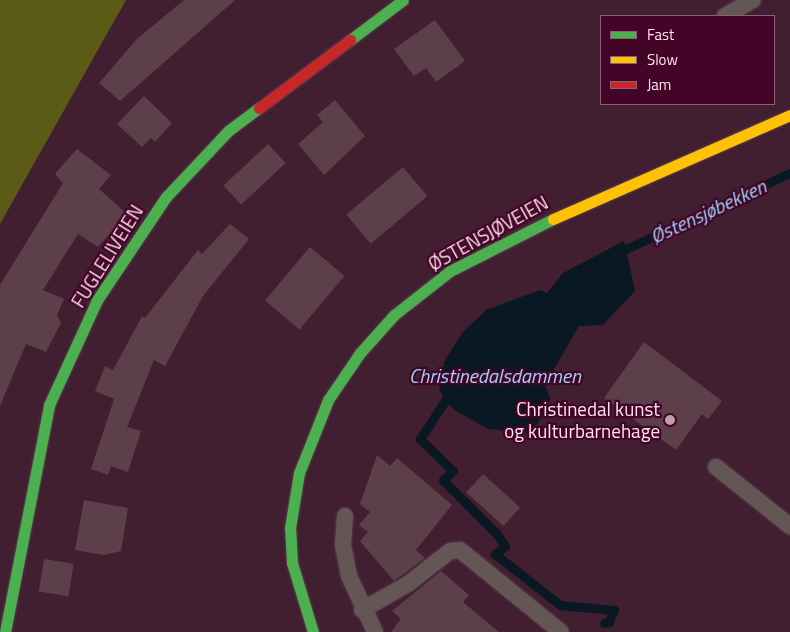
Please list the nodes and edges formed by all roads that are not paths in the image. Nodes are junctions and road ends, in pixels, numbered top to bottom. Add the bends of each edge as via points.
1 (403, 0) edge
2 (753, 0) edge
3 (727, 15) edge
4 (790, 114) edge
5 (716, 467) dead end
6 (346, 516) dead end
7 (790, 526) edge
8 (362, 610) junction
9 (4, 632) edge
10 (313, 632) edge
11 (375, 632) edge
12 (561, 632) edge

1 - 9 main road, FUGLELIVEIEN via 228,131 166,197 130,245 97,300 49,405
2 - 3 lane
4 - 10 main road, ØSTENSJØVEIEN via 512,236 450,271 394,315 360,353 328,400 299,473 290,528 292,563
5 - 7 lane
6 - 8 lane via 343,545
8 - 11 lane
8 - 12 lane via 408,584 450,551 460,550

